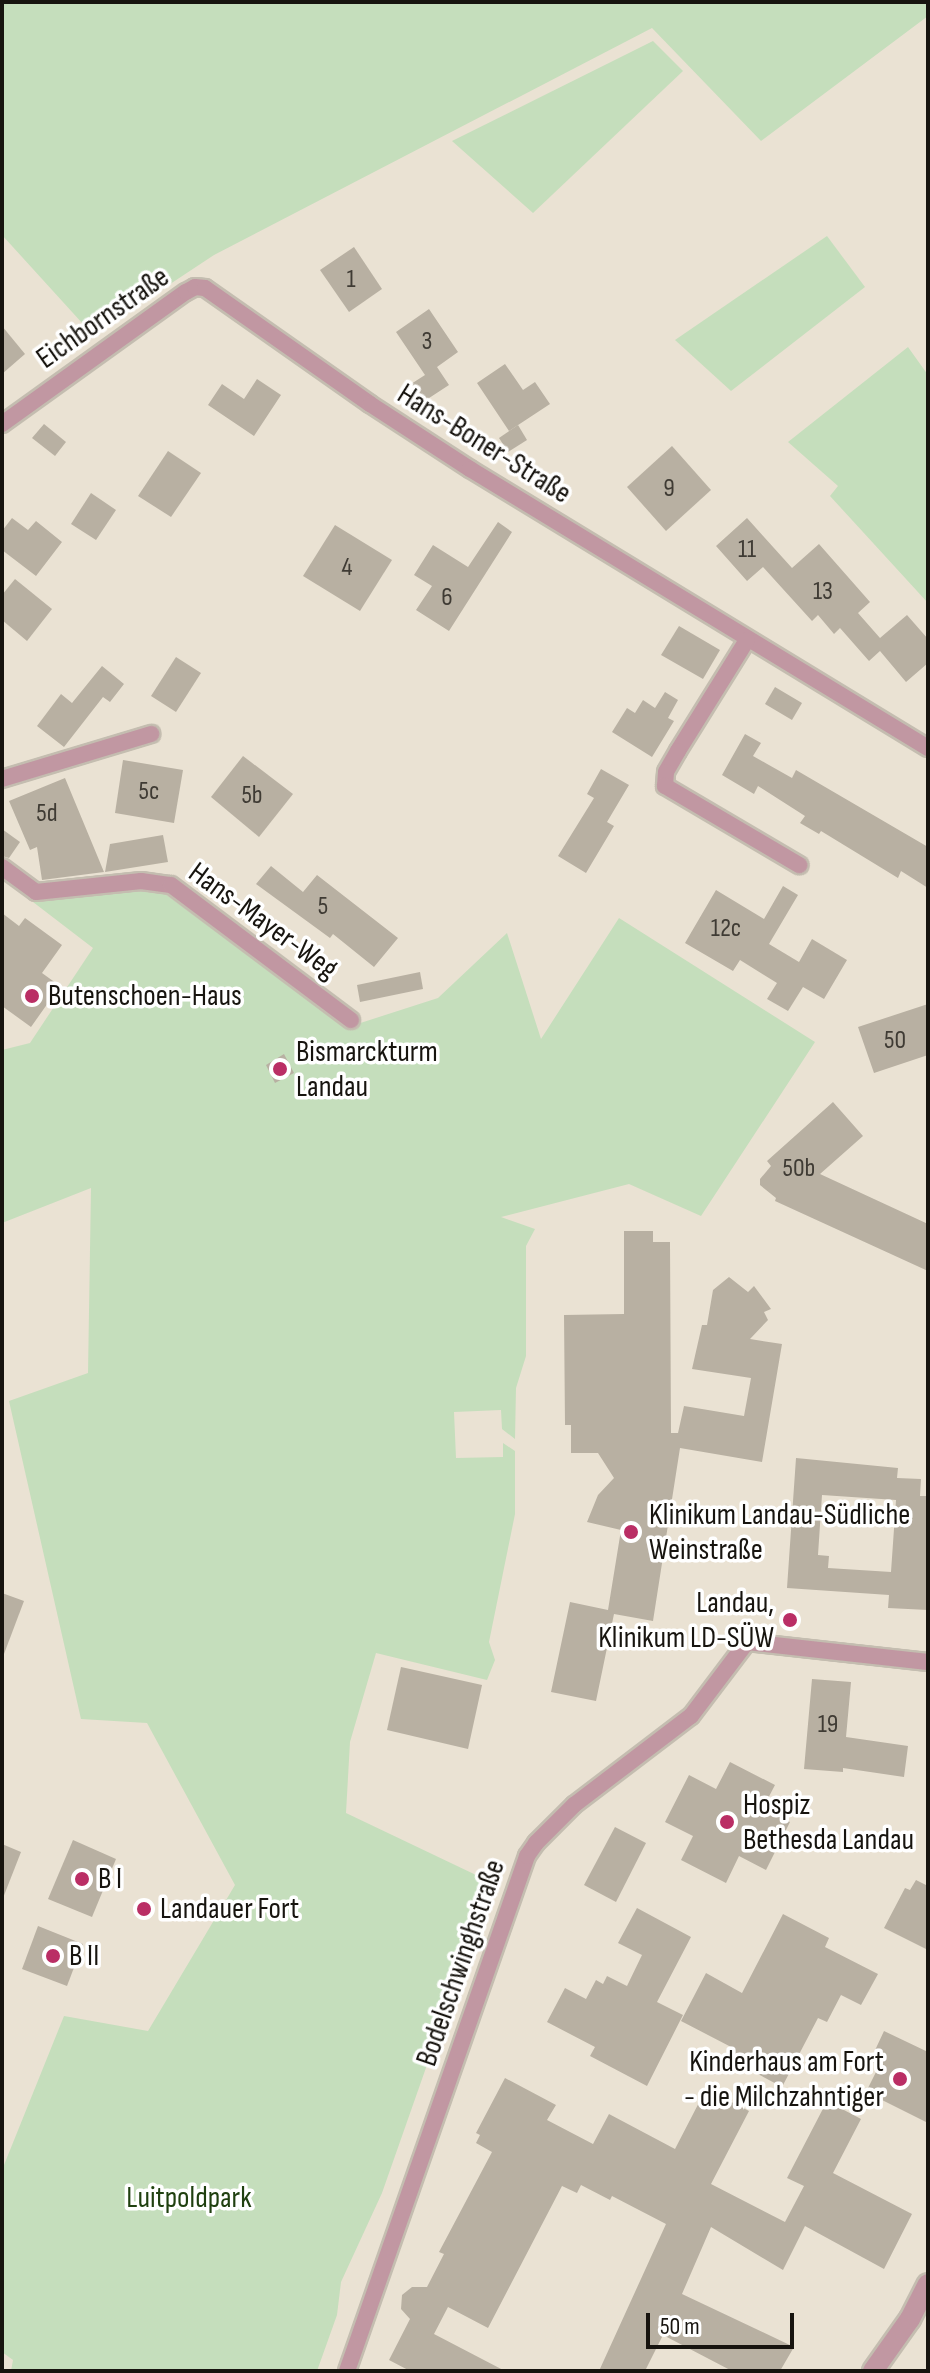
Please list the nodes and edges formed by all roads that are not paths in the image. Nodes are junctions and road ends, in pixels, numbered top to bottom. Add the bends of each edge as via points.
1 (197, 287) joint
2 (2, 424) edge
3 (747, 640) junction
4 (151, 734) dead end
5 (928, 748) edge
6 (2, 779) edge
7 (799, 865) dead end
8 (2, 867) edge
9 (351, 1020) dead end
10 (928, 1662) edge
11 (928, 2284) edge
12 (347, 2371) edge
13 (873, 2371) edge

1 - 2 street, Eichbornstraße
1 - 3 street, Hans-Boner-Straße via 217,295 457,461
3 - 5 street, Hans-Boner-Straße
3 - 7 street via 666,772 665,786
4 - 6 street
8 - 9 street, Hans-Mayer-Weg via 36,892 141,881 171,885
10 - 12 street, Bodelschwinghstraße via 751,1641 742,1645 691,1716 545,1832 527,1856
11 - 13 street

